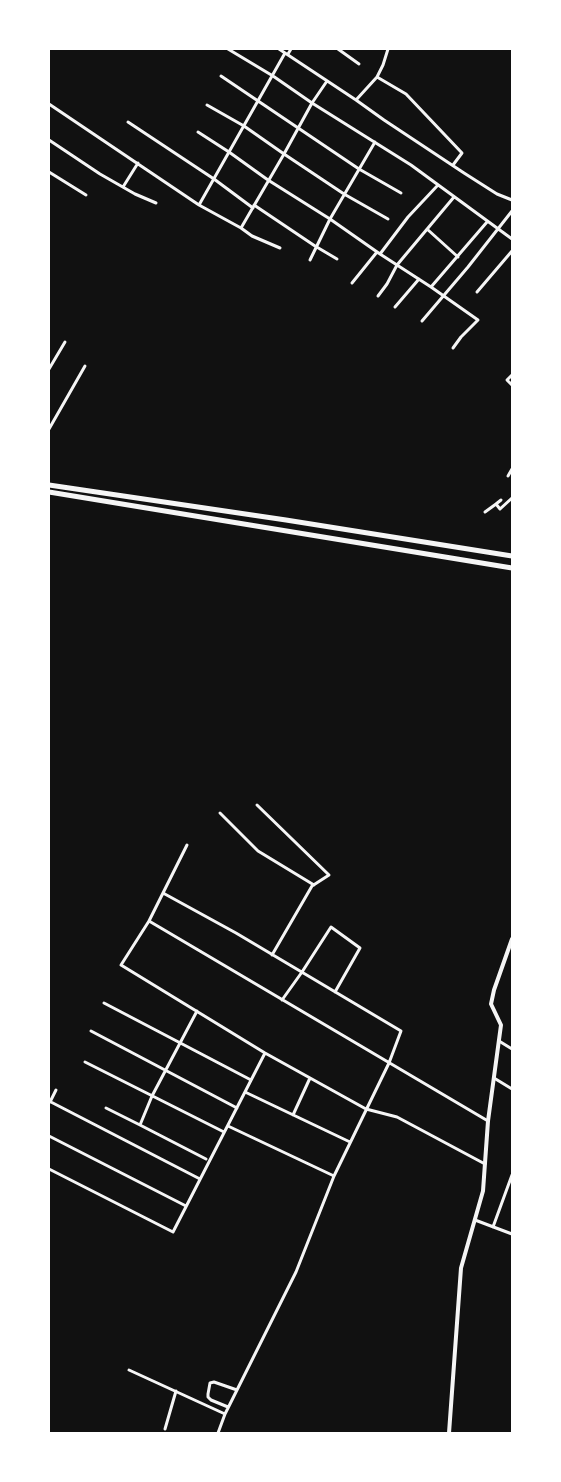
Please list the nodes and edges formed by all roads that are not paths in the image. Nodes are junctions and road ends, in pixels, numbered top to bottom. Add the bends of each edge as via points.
1 (228, 49) edge
2 (279, 49) edge
3 (290, 49) edge
4 (338, 49) edge
5 (388, 49) edge
6 (287, 53) junction
7 (359, 64) dead end
8 (221, 76) dead end
9 (273, 76) junction
10 (377, 77) junction
11 (327, 81) junction
12 (356, 100) junction
13 (258, 101) junction
14 (312, 103) junction
15 (49, 104) edge
16 (207, 105) dead end
17 (128, 122) dead end
18 (244, 126) junction
19 (298, 128) junction
20 (198, 132) dead end
21 (49, 140) edge
22 (375, 142) junction
23 (229, 152) junction
24 (284, 154) junction
25 (138, 163) junction
26 (452, 166) junction
27 (360, 170) junction
28 (49, 172) edge
29 (214, 179) junction
30 (268, 180) junction
31 (438, 185) junction
32 (123, 187) junction
33 (401, 193) dead end
34 (344, 194) junction
35 (86, 195) dead end
36 (454, 197) junction
37 (512, 200) edge
38 (156, 203) dead end
39 (199, 205) junction
40 (253, 206) junction
41 (512, 211) edge
42 (388, 218) dead end
43 (330, 219) junction
44 (487, 222) junction
45 (241, 228) junction
46 (427, 229) junction
47 (497, 229) junction
48 (512, 240) edge
49 (315, 246) junction
50 (280, 248) dead end
51 (512, 251) edge
52 (378, 253) junction
53 (458, 257) junction
54 (337, 259) dead end
55 (310, 260) dead end
56 (397, 265) junction
57 (419, 279) junction
58 (352, 283) dead end
59 (431, 287) junction
60 (477, 292) dead end
61 (444, 295) junction
62 (378, 296) dead end
63 (395, 306) dead end
64 (422, 320) dead end
65 (65, 342) dead end
66 (453, 348) dead end
67 (85, 366) dead end
68 (49, 369) edge
69 (512, 375) edge
70 (512, 385) edge
71 (50, 423) edge
72 (49, 429) edge
73 (512, 469) edge
74 (508, 476) dead end
75 (49, 485) edge
76 (49, 492) edge
77 (512, 498) edge
78 (501, 500) dead end
79 (496, 504) junction
80 (485, 512) dead end
81 (512, 556) edge
82 (512, 568) edge
83 (257, 805) dead end
84 (220, 813) dead end
85 (187, 845) dead end
86 (314, 885) junction
87 (162, 894) junction
88 (149, 921) junction
89 (512, 939) edge
90 (272, 955) junction
91 (302, 972) junction
92 (335, 992) junction
93 (282, 1000) junction
94 (104, 1003) dead end
95 (197, 1011) junction
96 (91, 1031) dead end
97 (498, 1041) junction
98 (180, 1043) junction
99 (512, 1049) edge
100 (265, 1053) junction
101 (85, 1062) dead end
102 (389, 1063) junction
103 (166, 1071) junction
104 (310, 1078) junction
105 (493, 1078) junction
106 (251, 1080) junction
107 (512, 1089) edge
108 (56, 1090) dead end
109 (245, 1092) junction
110 (152, 1096) junction
111 (50, 1102) edge
112 (106, 1108) dead end
113 (237, 1108) junction
114 (366, 1109) junction
115 (293, 1115) junction
116 (488, 1121) junction
117 (140, 1125) junction
118 (228, 1126) junction
119 (224, 1132) junction
120 (49, 1136) edge
121 (350, 1142) junction
122 (206, 1159) dead end
123 (485, 1164) junction
124 (49, 1169) edge
125 (512, 1175) edge
126 (334, 1176) junction
127 (200, 1179) junction
128 (186, 1206) junction
129 (475, 1220) junction
130 (493, 1227) junction
131 (512, 1234) edge
132 (129, 1370) dead end
133 (237, 1390) junction
134 (176, 1391) junction
135 (228, 1407) junction
136 (225, 1414) junction
137 (165, 1429) dead end
138 (218, 1433) edge
139 (449, 1433) edge

1 - 9 street
2 - 6 street
3 - 6 street
4 - 7 street
5 - 10 street
6 - 9 street
6 - 11 street
8 - 13 street
9 - 13 street
9 - 14 street
10 - 12 street
10 - 26 street via 406,94 462,153
11 - 12 street
11 - 14 street
12 - 26 street
13 - 18 street
13 - 19 street
14 - 19 street
14 - 22 street
15 - 25 street
16 - 18 street
17 - 29 street
18 - 23 street
18 - 24 street
19 - 24 street
19 - 27 street
20 - 23 street
21 - 32 street
22 - 27 street
22 - 31 street
23 - 29 street
23 - 30 street
24 - 30 street
24 - 34 street
25 - 32 street
25 - 39 street
26 - 37 street
27 - 33 street
27 - 34 street
28 - 35 street
29 - 39 street
29 - 40 street
30 - 40 street
30 - 43 street
31 - 36 street
31 - 52 street
32 - 38 street
34 - 42 street
34 - 43 street
36 - 44 street
36 - 46 street
39 - 45 street
40 - 45 street
40 - 49 street
41 - 47 street
43 - 49 street
43 - 52 street
44 - 47 street
44 - 53 street
45 - 50 street
46 - 53 street
46 - 56 street
47 - 48 street
47 - 61 street
49 - 54 street
49 - 55 street
51 - 60 street
52 - 56 street
52 - 58 street
53 - 59 street
56 - 57 street
56 - 62 street
57 - 59 street
57 - 63 street
59 - 61 street
61 - 64 street
61 - 66 street via 478,320
65 - 68 street
67 - 71 street
69 - 70 street via 507,380
71 - 72 street
73 - 74 street
75 - 81 main road
76 - 82 main road
77 - 79 street via 500,508
78 - 79 street
79 - 80 street
83 - 86 street via 329,875
84 - 86 street via 258,851
85 - 87 street
86 - 90 street
87 - 88 street
87 - 90 street
88 - 93 street
88 - 95 street via 121,965
89 - 97 street via 491,1004 501,1025
90 - 91 street
91 - 92 street
91 - 92 street via 330,928 360,948
91 - 93 street
92 - 102 street via 401,1031
93 - 102 street
94 - 98 street
95 - 98 street
95 - 100 street
96 - 103 street
97 - 99 street
97 - 105 street
98 - 103 street
98 - 106 street
100 - 104 street
100 - 106 street
101 - 110 street
102 - 114 street
102 - 116 street
103 - 110 street
103 - 113 street
104 - 114 street
104 - 115 street
105 - 107 street
105 - 116 street
106 - 109 street
108 - 111 street
109 - 113 street
109 - 115 street
110 - 117 street
110 - 119 street
111 - 127 street
112 - 117 street
113 - 118 street
114 - 121 street
114 - 123 street via 398,1118
115 - 121 street
116 - 123 street
117 - 122 street
118 - 119 street
118 - 126 street
119 - 127 street
120 - 128 street
121 - 126 street
123 - 129 street via 483,1191
124 - 128 street via 173,1232
125 - 130 street
126 - 133 street via 296,1272
127 - 128 street
129 - 130 street
129 - 139 street via 461,1268
130 - 131 street
132 - 134 street
133 - 135 street
133 - 135 street via 210,1383 208,1397
134 - 136 street
134 - 137 street
135 - 136 street
136 - 138 street

